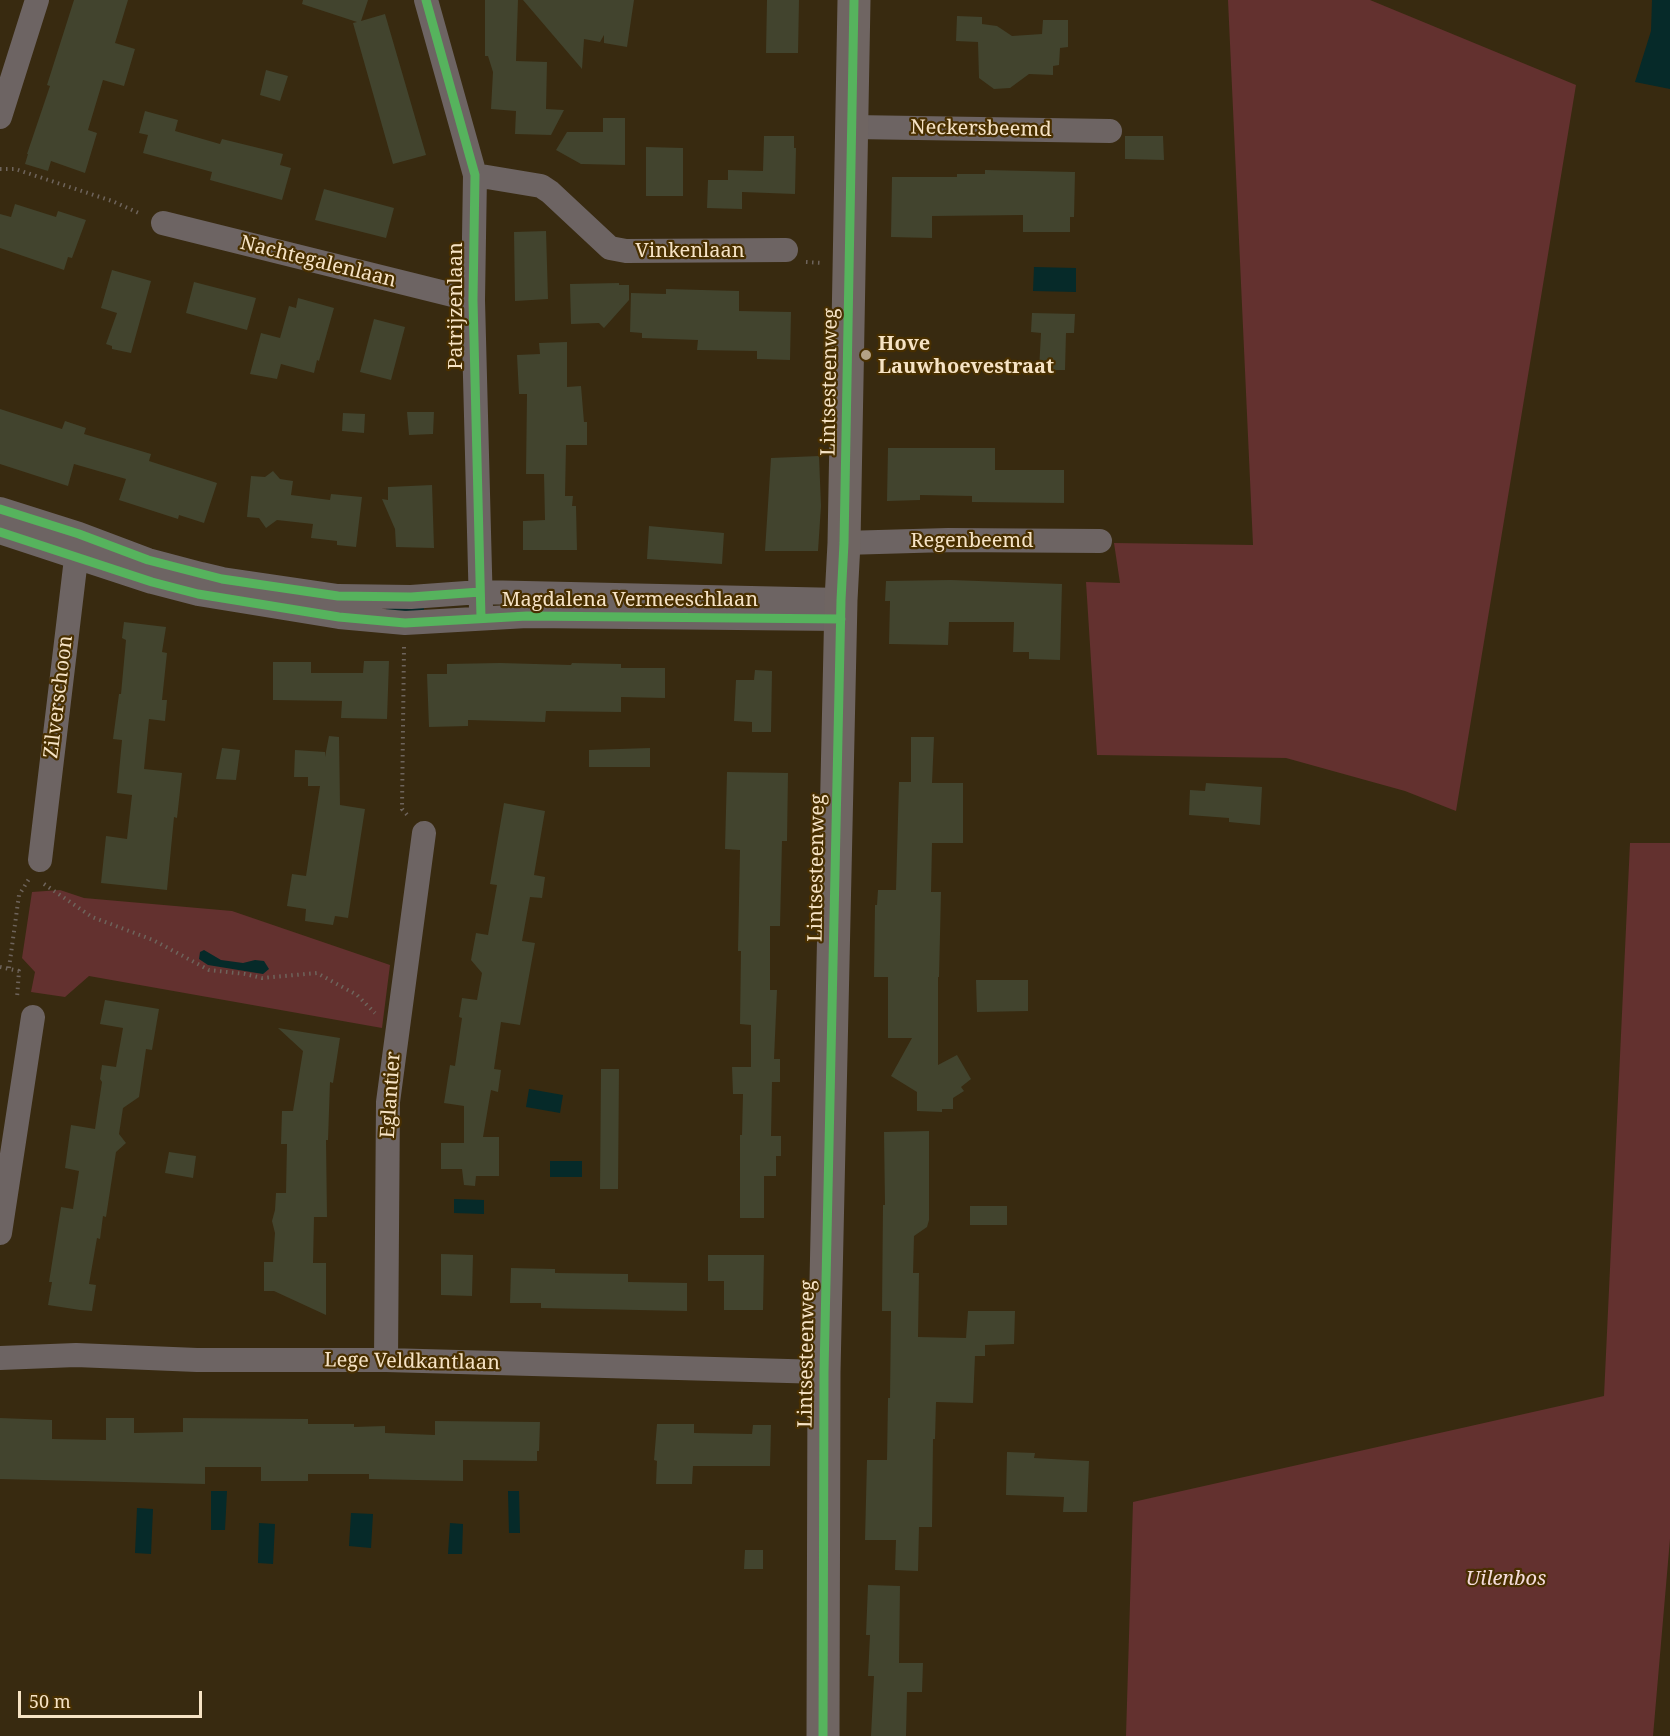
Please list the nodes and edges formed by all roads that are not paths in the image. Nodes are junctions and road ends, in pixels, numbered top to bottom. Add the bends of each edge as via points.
1 (36, 0) edge
2 (426, 0) edge
3 (854, 0) edge
4 (0, 117) edge
5 (853, 127) junction
6 (1110, 131) dead end
7 (475, 175) junction
8 (162, 223) road end
9 (786, 250) road end
10 (473, 300) junction
11 (0, 509) edge
12 (0, 532) edge
13 (1100, 541) dead end
14 (844, 543) junction
15 (78, 545) junction
16 (480, 592) junction
17 (841, 610) junction
18 (481, 618) junction
19 (424, 833) road end
20 (37, 872) road end
21 (33, 1017) road end
22 (0, 1233) edge
23 (0, 1358) edge
24 (386, 1360) junction
25 (824, 1372) junction
26 (823, 1736) edge

1 - 4 street
2 - 7 street, Patrijzenlaan
3 - 5 street, Lintsesteenweg
5 - 6 street, Neckersbeemd
5 - 14 street, Lintsesteenweg
7 - 9 street, Vinkenlaan via 541,186 610,248
7 - 10 street, Patrijzenlaan
8 - 10 street, Nachtegalenlaan
10 - 16 street, Patrijzenlaan
11 - 15 street, Magdalena Vermeeschlaan
12 - 15 street, Magdalena Vermeeschlaan
13 - 14 street, Regenbeemd
14 - 17 street, Lintsesteenweg
15 - 16 street, Magdalena Vermeeschlaan via 222,579 338,596 411,597
15 - 18 street, Magdalena Vermeeschlaan via 152,582 198,594 339,617 405,622
15 - 20 street, Zilverschoon
16 - 17 street, Magdalena Vermeeschlaan
16 - 18 street, Patrijzenlaan
17 - 18 street, Magdalena Vermeeschlaan
17 - 25 street, Lintsesteenweg
19 - 24 street, Eglantier via 388,1102
21 - 22 street
23 - 24 street, Lege Veldkantlaan via 76,1355 197,1360
24 - 25 street, Lege Veldkantlaan
25 - 26 street, Lintsesteenweg

